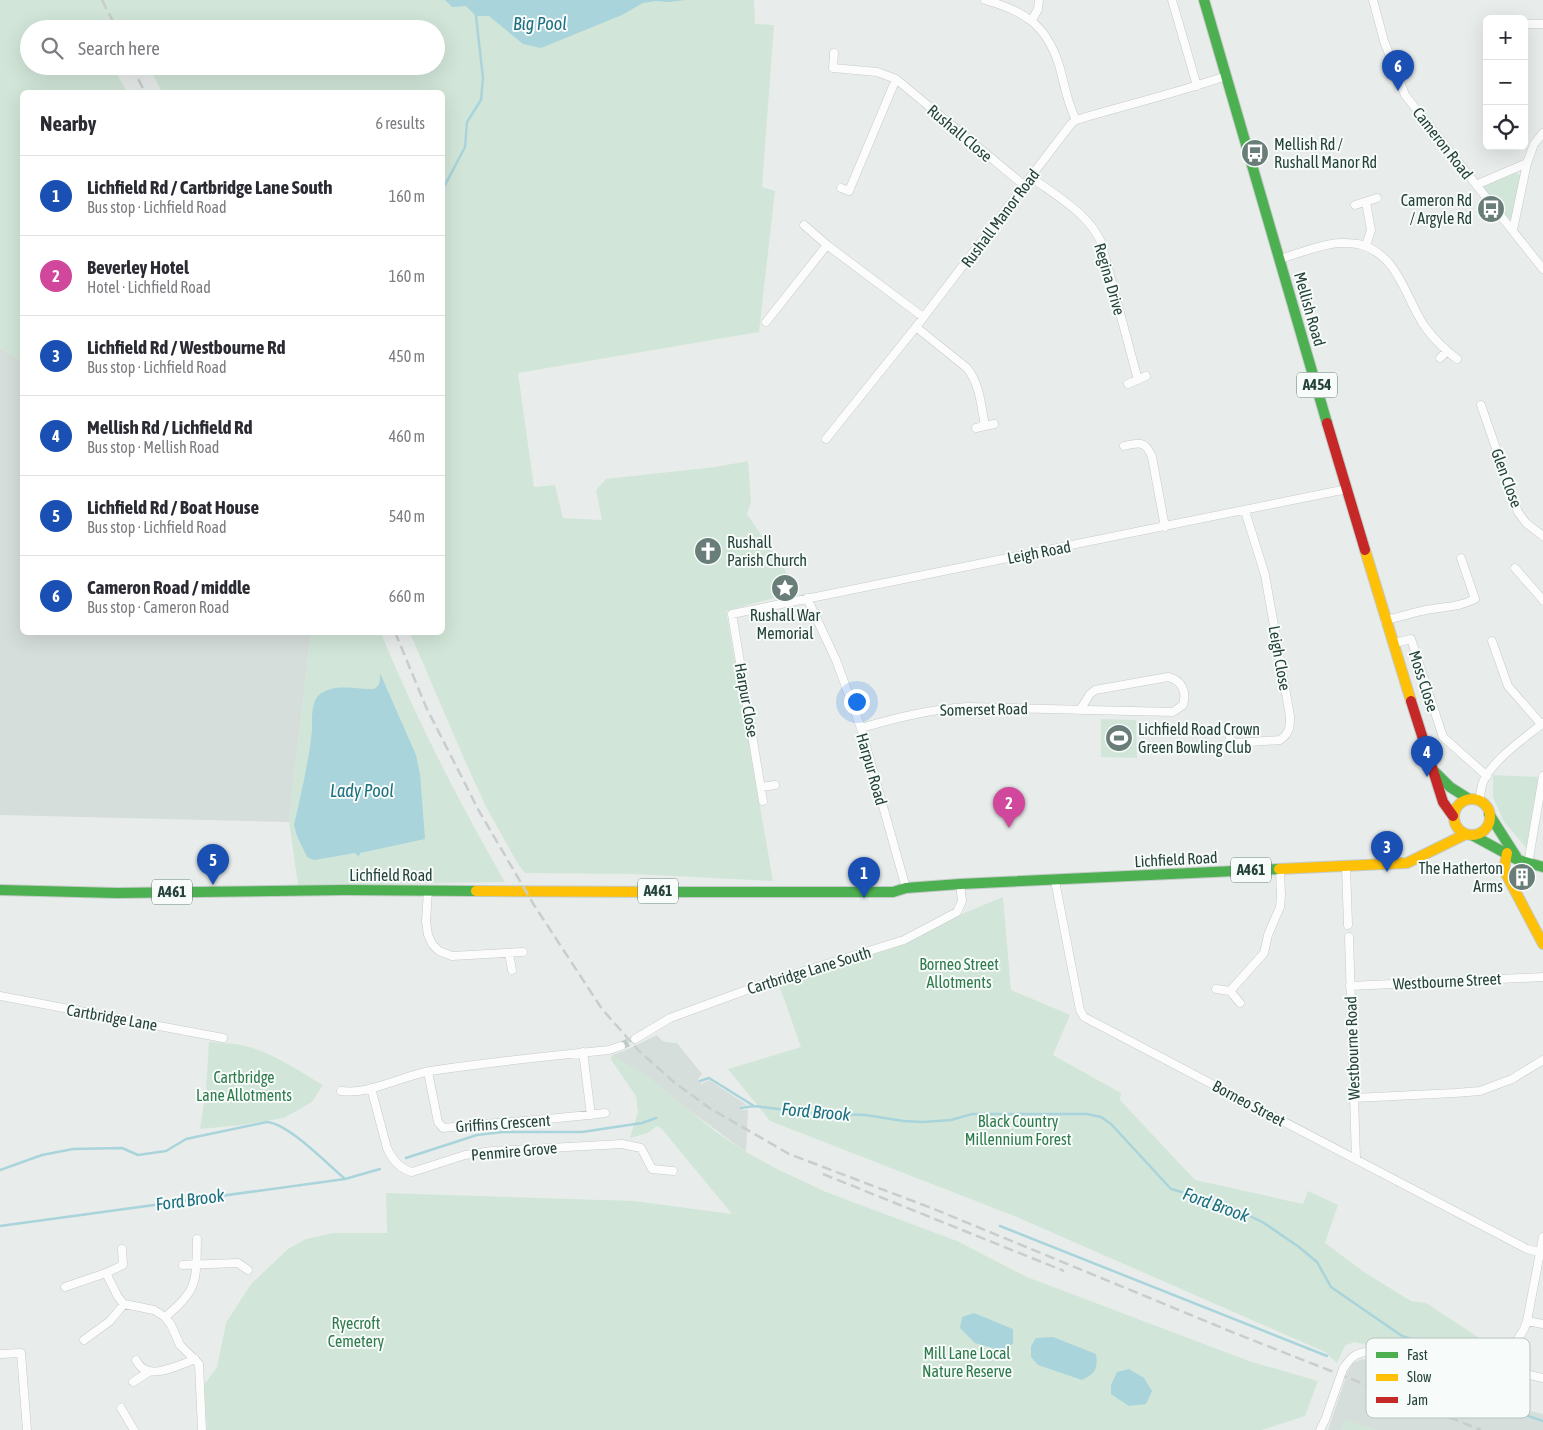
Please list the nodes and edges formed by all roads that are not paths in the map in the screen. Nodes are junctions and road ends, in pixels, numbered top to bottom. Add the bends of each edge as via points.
1 (985, 0) edge
2 (1039, 0) edge
3 (1172, 0) edge
4 (1204, 0) edge
5 (1373, 0) edge
6 (1032, 20) junction
7 (1528, 24) edge
8 (1543, 24) edge
9 (834, 53) dead end
10 (1226, 76) junction
11 (896, 79) junction
12 (1197, 86) junction
13 (1076, 120) junction
14 (1543, 133) edge
15 (1527, 163) junction
16 (1031, 177) junction
17 (1476, 185) junction
18 (1024, 186) junction
19 (842, 188) dead end
20 (1377, 198) dead end
21 (1366, 202) junction
22 (1355, 206) dead end
23 (804, 225) dead end
24 (1513, 230) junction
25 (827, 245) junction
26 (1366, 246) junction
27 (1280, 259) junction
28 (1543, 269) edge
29 (771, 300) dead end
30 (779, 306) junction
31 (922, 318) junction
32 (766, 322) dead end
33 (916, 327) junction
34 (1447, 351) junction
35 (1440, 358) dead end
36 (1457, 359) dead end
37 (1146, 376) dead end
38 (1138, 380) junction
39 (1128, 384) dead end
40 (1480, 411) dead end
41 (994, 424) dead end
42 (985, 426) junction
43 (976, 428) dead end
44 (826, 438) dead end
45 (1126, 448) dead end
46 (1347, 489) junction
47 (1245, 511) junction
48 (1165, 527) junction
49 (1543, 536) edge
50 (1461, 558) dead end
51 (1516, 568) dead end
52 (807, 598) junction
53 (1543, 600) edge
54 (732, 614) joint
55 (1385, 620) junction
56 (1492, 641) dead end
57 (1399, 642) dead end
58 (1080, 710) junction
59 (1542, 724) edge
60 (861, 728) junction
61 (1230, 728) dead end
62 (1432, 769) junction
63 (1487, 776) junction
64 (1543, 776) edge
65 (775, 785) dead end
66 (761, 787) junction
67 (1474, 800) junction
68 (763, 801) dead end
69 (1489, 814) junction
70 (1454, 820) junction
71 (1469, 834) junction
72 (1443, 846) junction
73 (1507, 853) junction
74 (1518, 860) junction
75 (1528, 864) junction
76 (1346, 866) junction
77 (1543, 867) edge
78 (1280, 869) junction
79 (1055, 881) junction
80 (960, 884) junction
81 (906, 888) junction
82 (0, 890) edge
83 (428, 890) junction
84 (1348, 926) dead end
85 (1349, 937) dead end
86 (1543, 944) edge
87 (523, 952) dead end
88 (509, 953) junction
89 (512, 970) dead end
90 (1543, 977) edge
91 (1350, 986) junction
92 (1216, 989) dead end
93 (1230, 991) junction
94 (0, 996) edge
95 (1240, 1003) dead end
96 (223, 1038) dead end
97 (635, 1039) tunnel mouth
98 (621, 1046) tunnel mouth
99 (583, 1052) junction
100 (1543, 1060) edge
101 (428, 1072) junction
102 (371, 1088) junction
103 (341, 1091) dead end
104 (1354, 1098) junction
105 (605, 1113) dead end
106 (591, 1115) junction
107 (1356, 1159) junction
108 (673, 1170) dead end
109 (1543, 1236) edge
110 (196, 1239) dead end
111 (122, 1249) dead end
112 (1539, 1252) junction
113 (196, 1264) junction
114 (183, 1265) dead end
115 (248, 1270) dead end
116 (106, 1273) junction
117 (65, 1287) dead end
118 (124, 1304) junction
119 (165, 1317) junction
120 (1527, 1321) junction
121 (1543, 1324) edge
122 (1517, 1338) edge
123 (84, 1340) dead end
124 (1366, 1352) edge
125 (0, 1354) edge
126 (196, 1359) junction
127 (136, 1360) dead end
128 (149, 1372) junction
129 (1530, 1375) edge
130 (1543, 1378) edge
131 (133, 1382) dead end
132 (121, 1408) dead end
133 (27, 1430) edge
134 (134, 1430) edge
135 (202, 1430) edge
136 (1320, 1430) edge

1 - 6 street
2 - 6 street
3 - 12 street
4 - 10 main road, Mellish Road / A454
5 - 17 street, Cameron Road via 1384,41 1406,95
6 - 13 street via 1051,46 1059,64 1068,104
7 - 8 street
9 - 11 street, Rushall Close via 833,68 877,72
10 - 12 street
10 - 27 main road, Mellish Road / A454
11 - 18 street, Rushall Close
11 - 19 street via 849,191
12 - 13 street
13 - 16 street, Rushall Manor Road
14 - 15 street via 1534,144
15 - 17 street
15 - 24 street
16 - 18 street, Rushall Manor Road
16 - 38 street, Regina Drive via 1092,224 1100,242
17 - 24 street, Cameron Road
18 - 31 street, Rushall Manor Road
20 - 21 street
21 - 22 street
21 - 26 street via 1371,230
23 - 25 street
24 - 28 street, Cameron Road
25 - 30 street
25 - 31 street
26 - 27 street via 1332,243
26 - 34 street via 1386,258 1394,268 1426,328
27 - 46 main road, Mellish Road / A454
29 - 30 street
30 - 32 street
31 - 33 street, Rushall Manor Road
33 - 42 street via 967,368 978,389
33 - 44 street, Rushall Manor Road
34 - 35 street
34 - 36 street
37 - 38 street
38 - 39 street
40 - 49 street, Glen Close via 1518,512
41 - 42 street
42 - 43 street
45 - 48 street via 1141,444 1149,450
46 - 47 street, Leigh Road
46 - 55 main road, Mellish Road / A454
47 - 48 street, Leigh Road
47 - 61 street, Leigh Close via 1265,575 1290,730 1280,740 1234,744 1230,739
48 - 52 street, Leigh Road
50 - 55 street via 1475,599 1463,605
51 - 53 street
52 - 54 street, Leigh Road
52 - 60 street, Harpur Road via 836,660
54 - 66 street, Harpur Close
55 - 62 main road, Mellish Road / A454
56 - 59 street via 1508,686
57 - 63 street, Moss Close via 1411,639 1443,737
58 - 58 street, Somerset Road via 1173,712 1185,700 1181,683 1168,677 1095,690
58 - 60 street, Somerset Road via 944,708
59 - 63 street via 1497,763
60 - 81 street, Harpur Road
62 - 67 main road, Mellish Road / A454 via 1450,787
62 - 70 main road, Mellish Road / A454
63 - 67 street
64 - 75 street
65 - 66 street
66 - 68 street, Harpur Close
67 - 69 main road via 1487,807
67 - 70 main road via 1459,804
69 - 71 main road via 1485,829
69 - 74 main road
70 - 71 main road via 1460,830
70 - 72 main road
71 - 72 main road, Lichfield Road / A461
71 - 73 main road
72 - 76 main road, Lichfield Road / A461 via 1407,863
73 - 74 main road
73 - 86 main road via 1504,870
74 - 75 main road
75 - 77 main road
76 - 78 main road, Lichfield Road / A461
76 - 84 street
78 - 79 main road, Lichfield Road / A461
78 - 93 street via 1280,907 1264,953
79 - 80 main road, Lichfield Road / A461
79 - 107 street, Borneo Street via 1084,1017
80 - 81 main road, Lichfield Road / A461
80 - 97 street, Cartbridge Lane South via 962,901 957,912 904,940 763,984 670,1018
81 - 83 main road, Lichfield Road / A461 via 893,892
82 - 83 main road, Lichfield Road / A461 via 117,893
83 - 88 street via 428,935 439,951 452,956
85 - 91 street, Westbourne Road
87 - 88 street
88 - 89 street
90 - 91 street, Westbourne Street
91 - 104 street, Westbourne Road
92 - 93 street
93 - 95 street
94 - 96 street, Cartbridge Lane
98 - 99 street
99 - 101 street
99 - 106 street
100 - 104 street via 1512,1079 1480,1091
101 - 102 street
101 - 106 street, Griffins Crescent via 438,1122 443,1128
102 - 103 street
102 - 108 street, Penmire Grove via 387,1148 404,1170 412,1172 465,1155 492,1151 622,1144 641,1148 652,1169
104 - 107 street, Westbourne Road
105 - 106 street, Griffins Crescent
107 - 112 street, Borneo Street via 1527,1249
109 - 112 street
110 - 113 street
111 - 116 street via 123,1266
112 - 120 street
113 - 114 street
113 - 115 street via 238,1263
113 - 119 street via 192,1291
116 - 117 street
116 - 118 street
118 - 119 street via 154,1310
118 - 123 street via 110,1321
119 - 126 street via 180,1345
120 - 121 street
120 - 122 street
124 - 136 street, bridge via 1350,1358 1342,1369
125 - 133 street via 21,1353
126 - 128 street
126 - 135 street via 199,1364
127 - 128 street via 142,1369
128 - 131 street
129 - 130 street
132 - 134 street

